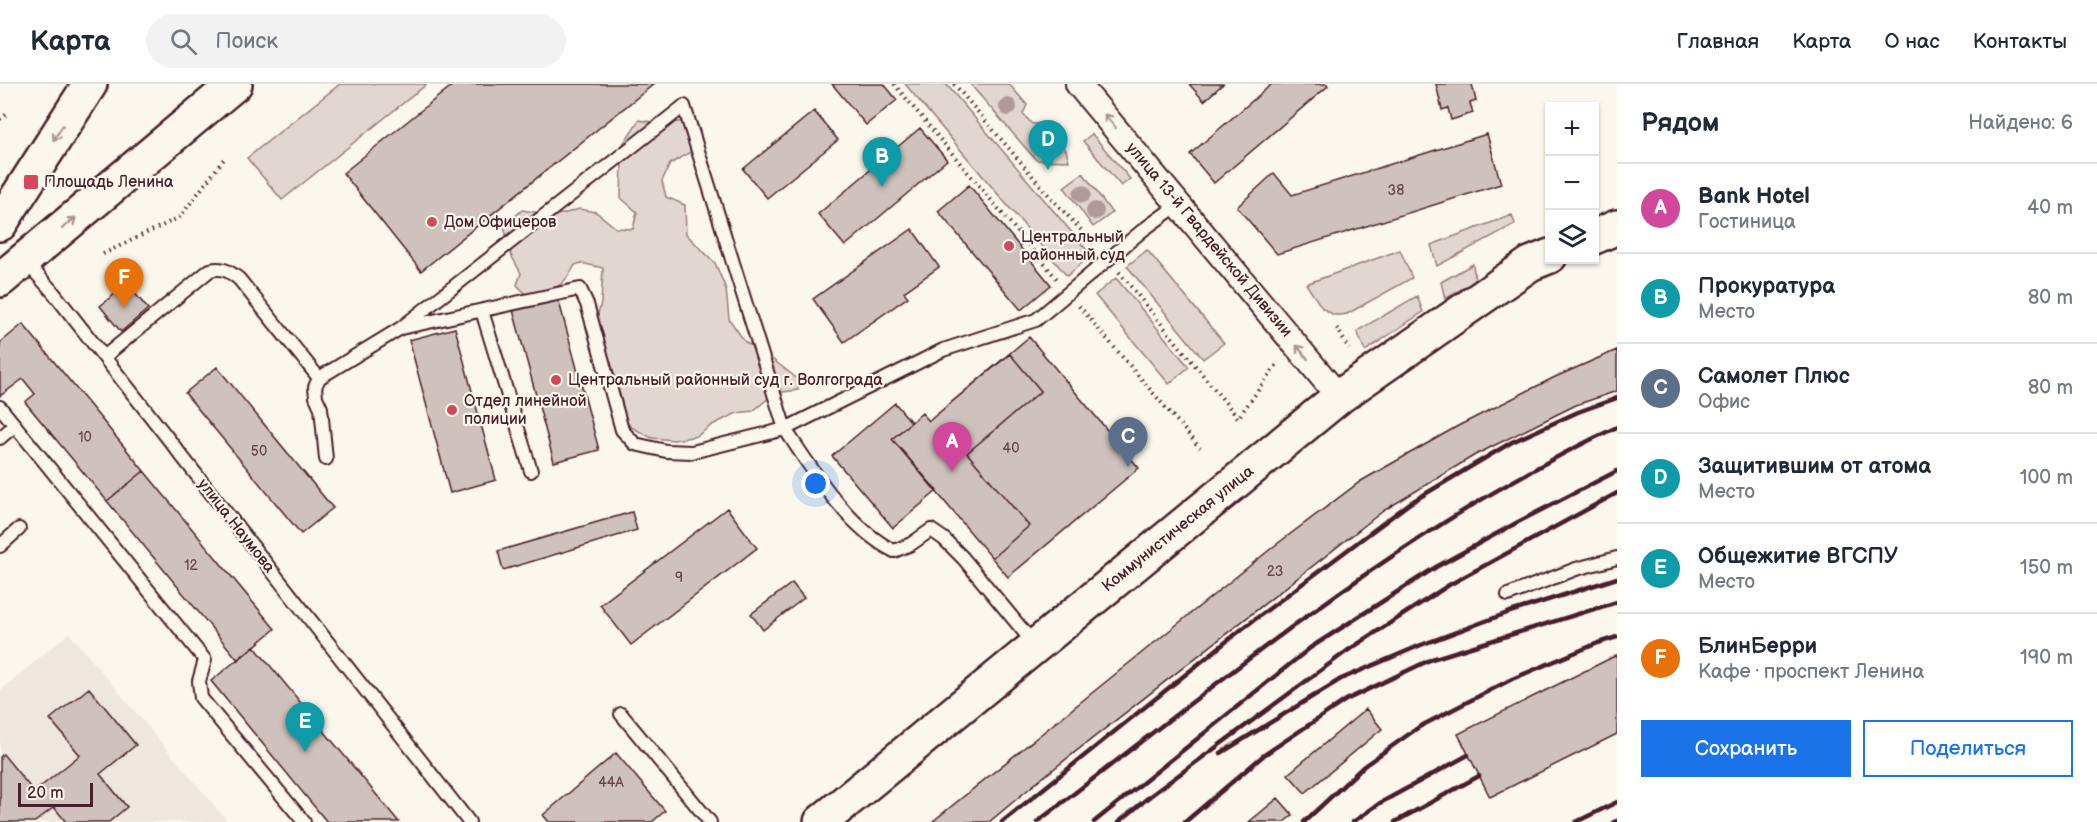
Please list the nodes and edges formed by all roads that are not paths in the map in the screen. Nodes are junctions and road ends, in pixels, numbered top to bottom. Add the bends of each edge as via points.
1 (90, 84) edge
2 (235, 84) edge
3 (1078, 84) edge
4 (1179, 204) junction
5 (0, 224) edge
6 (1617, 227) edge
7 (0, 232) edge
8 (1599, 235) edge
9 (1545, 258) edge
10 (12, 270) edge
11 (482, 311) junction
12 (401, 328) junction
13 (104, 357) junction
14 (319, 378) junction
15 (1339, 397) junction
16 (0, 407) edge
17 (15, 425) junction
18 (785, 429) junction
19 (0, 438) edge
20 (326, 459) dead end
21 (531, 471) dead end
22 (19, 529) dead end
23 (0, 546) edge
24 (1617, 558) edge
25 (1508, 595) dead end
26 (1035, 646) junction
27 (621, 714) dead end
28 (304, 822) edge
29 (469, 822) edge
30 (710, 822) edge
31 (821, 822) edge

1 -> 5 main road
10 -> 2 main road
4 -> 3 street, улица 13-й Гвардейской Дивизии
15 -> 4 street, улица 13-й Гвардейской Дивизии
4 - 18 lane via 1036,320 943,350
6 - 8 main road
7 - 10 main road, улица Наумова
9 - 15 main road, Коммунистическая улица via 1530,264
10 - 13 lane, улица Наумова via 53,292
11 - 12 lane
11 - 18 lane via 580,289 622,430 635,444 692,452
11 - 21 lane
12 - 14 lane
12 - 18 lane via 684,106
13 - 14 lane via 210,270 218,269 239,279
13 - 29 lane, улица Наумова
14 - 20 lane via 315,387
15 - 26 main road, Коммунистическая улица
16 - 17 lane
17 - 19 lane
17 - 28 lane via 205,660 201,698
18 - 26 lane via 823,487 876,542 894,551 931,531 944,539
22 - 23 lane
24 - 25 lane
26 - 31 main road, Коммунистическая улица
27 - 30 lane

